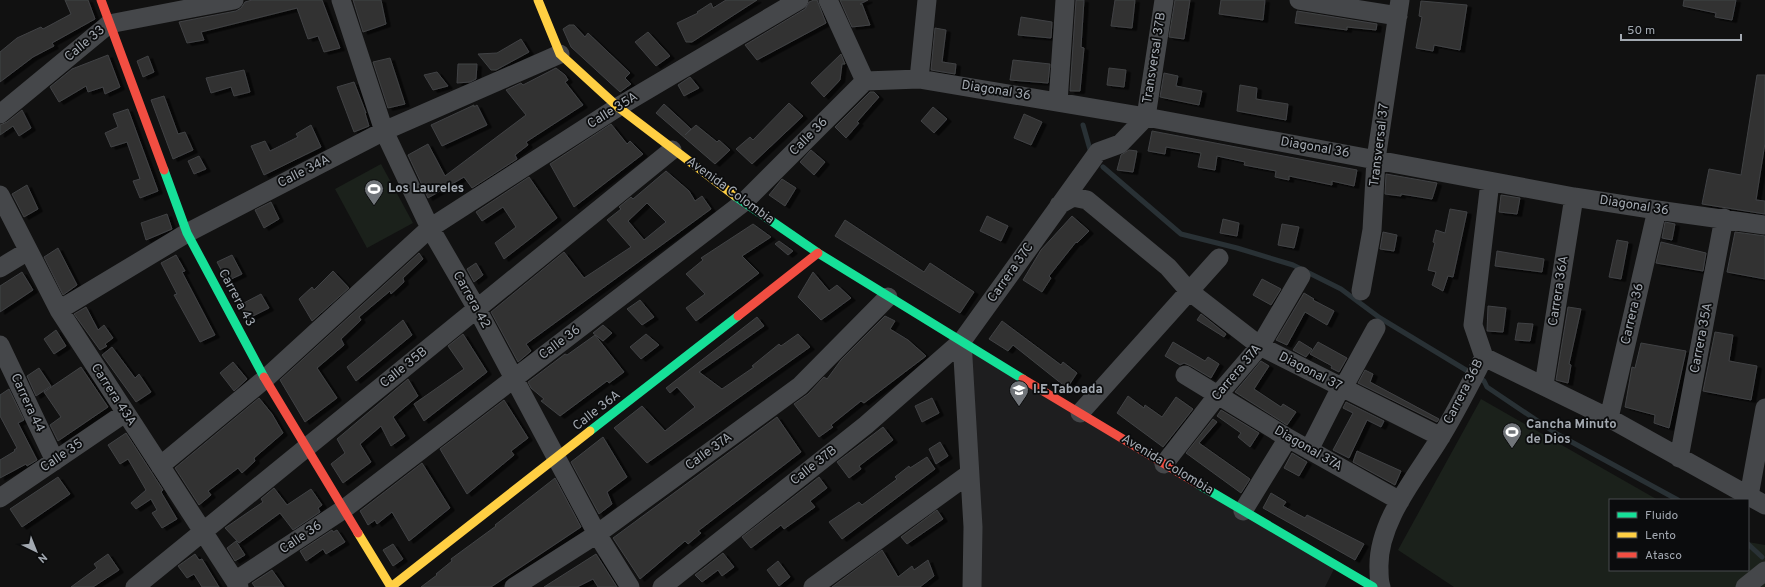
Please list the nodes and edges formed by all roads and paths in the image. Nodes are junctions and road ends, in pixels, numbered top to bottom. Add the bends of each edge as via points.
1 (101, 0) edge
2 (234, 0) edge
3 (341, 0) edge
4 (538, 0) edge
5 (799, 0) edge
6 (828, 0) edge
7 (927, 0) edge
8 (1066, 0) edge
9 (1164, 0) edge
10 (1299, 0) edge
11 (1399, 8) edge
12 (109, 24) junction
13 (560, 54) junction
14 (919, 79) junction
15 (865, 81) junction
16 (1058, 102) junction
17 (618, 108) junction
18 (0, 114) edge
19 (1146, 117) junction
20 (384, 131) junction
21 (672, 150) junction
22 (1376, 159) junction
23 (1490, 182) junction
24 (0, 195) edge
25 (1574, 197) junction
26 (744, 202) junction
27 (1059, 205) junction
28 (1657, 210) junction
29 (1724, 218) junction
30 (1765, 225) edge
31 (430, 228) junction
32 (186, 233) junction
33 (28, 251) junction
34 (818, 253) junction
35 (1219, 258) dead end
36 (0, 268) edge
37 (1301, 276) dead end
38 (1189, 291) junction
39 (1361, 291) dead end
40 (888, 297) junction
41 (477, 309) junction
42 (59, 310) junction
43 (1376, 328) dead end
44 (962, 341) junction
45 (0, 345) edge
46 (1260, 346) junction
47 (1477, 369) junction
48 (1185, 375) dead end
49 (265, 379) junction
50 (514, 379) junction
51 (1544, 385) junction
52 (1342, 387) junction
53 (1217, 396) junction
54 (1765, 408) edge
55 (125, 413) junction
56 (1080, 413) junction
57 (1609, 418) junction
58 (1441, 437) junction
59 (1288, 438) junction
60 (307, 448) junction
61 (1309, 450) junction
62 (1679, 458) junction
63 (557, 459) junction
64 (55, 461) junction
65 (1164, 464) junction
66 (160, 466) junction
67 (969, 474) junction
68 (0, 498) edge
69 (1400, 501) junction
70 (1757, 501) edge
71 (344, 509) junction
72 (1243, 511) junction
73 (203, 532) junction
74 (597, 534) junction
75 (1765, 571) edge
76 (237, 584) edge
77 (970, 586) edge
78 (135, 587) edge
79 (391, 587) edge
80 (514, 587) edge
81 (630, 587) edge
82 (662, 587) edge
83 (813, 587) edge
84 (1372, 587) edge
85 (1381, 587) edge
86 (1745, 587) edge

1 - 12 street, Carrera 43
2 - 12 street, Calle 33
3 - 20 street, Carrera 42
4 - 13 street, Avenida Colombia
5 - 17 street, Calle 35A
6 - 15 street
7 - 14 street
8 - 16 street
9 - 19 street, Transversal 37B
10 - 11 street
11 - 22 street, Transversal 37
12 - 18 street, Calle 33
12 - 32 street, Carrera 43
13 - 17 street, Avenida Colombia
13 - 20 street, Calle 34A
14 - 15 street, Diagonal 36
14 - 16 street, Diagonal 36
15 - 26 street, Calle 36
16 - 19 street, Diagonal 36
17 - 21 street, Avenida Colombia
17 - 31 street, Calle 35A
19 - 22 street, Diagonal 36
19 - 27 street, Carrera 37C via 1120,144 1098,152
20 - 31 street, Carrera 42
20 - 32 street, Calle 34A
21 - 26 street, Avenida Colombia
21 - 41 street, Calle 35B
22 - 23 street, Diagonal 36
22 - 39 street, Transversal 37 via 1372,230
23 - 25 street, Diagonal 36
23 - 47 street, Carrera 36B via 1473,325
24 - 33 street, Carrera 43A
25 - 28 street, Diagonal 36
25 - 51 street, Carrera 36A
26 - 34 street, Avenida Colombia
26 - 50 street, Calle 36
27 - 38 street via 1073,197 1087,200 1168,267
27 - 44 street, Carrera 37C
28 - 29 street, Diagonal 36
28 - 57 street, Carrera 36
29 - 30 street, Diagonal 36
29 - 62 street, Carrera 35A
31 - 41 street, Carrera 42
31 - 49 street, Calle 35A
32 - 42 street, Calle 34A
32 - 49 street, Carrera 43
33 - 36 street
33 - 42 street, Carrera 43A
34 - 40 street, Avenida Colombia
34 - 63 street, Calle 36A
35 - 38 street
37 - 46 street, Carrera 37A
38 - 46 street, Diagonal 37
38 - 56 street
40 - 44 street, Avenida Colombia
40 - 74 street, Calle 37A via 800,386
41 - 50 street, Carrera 42
41 - 60 street, Calle 35B
42 - 55 street, Carrera 43A
43 - 52 street
44 - 56 street, Avenida Colombia
44 - 67 street
44 - 82 street, Calle 37B via 866,425
45 - 64 street, Carrera 44
46 - 52 street, Diagonal 37
46 - 53 street, Carrera 37A
47 - 51 street
47 - 58 street, Carrera 36B
48 - 53 street, Diagonal 37A
49 - 60 street, Carrera 43
49 - 66 street, Calle 35A
50 - 63 street, Carrera 42
50 - 71 street, Calle 36
51 - 57 street
52 - 58 street, Diagonal 37
52 - 61 street
53 - 59 street, Diagonal 37A
53 - 65 street, Carrera 37A
54 - 70 street
55 - 64 street, Calle 35
55 - 66 street, Carrera 43A
56 - 65 street, Avenida Colombia
57 - 62 street
58 - 69 street, Carrera 36B
59 - 61 street, Diagonal 37A
59 - 72 street
60 - 71 street, Carrera 43
60 - 73 street, Calle 35B
61 - 69 street, Diagonal 37A
62 - 70 street
63 - 74 street, Carrera 42
63 - 79 street, Calle 36A
64 - 68 street, Calle 35
65 - 72 street, Avenida Colombia
66 - 73 street, Carrera 43A
67 - 77 street via 973,527
67 - 83 street
69 - 85 street, Carrera 36B via 1383,538 1379,574
71 - 76 street, Calle 36
71 - 79 street, Carrera 43
72 - 84 street, Avenida Colombia
73 - 76 street, Carrera 43A
73 - 78 street, Calle 35B
74 - 80 street, Calle 37A
74 - 81 street, Carrera 42
75 - 86 street

